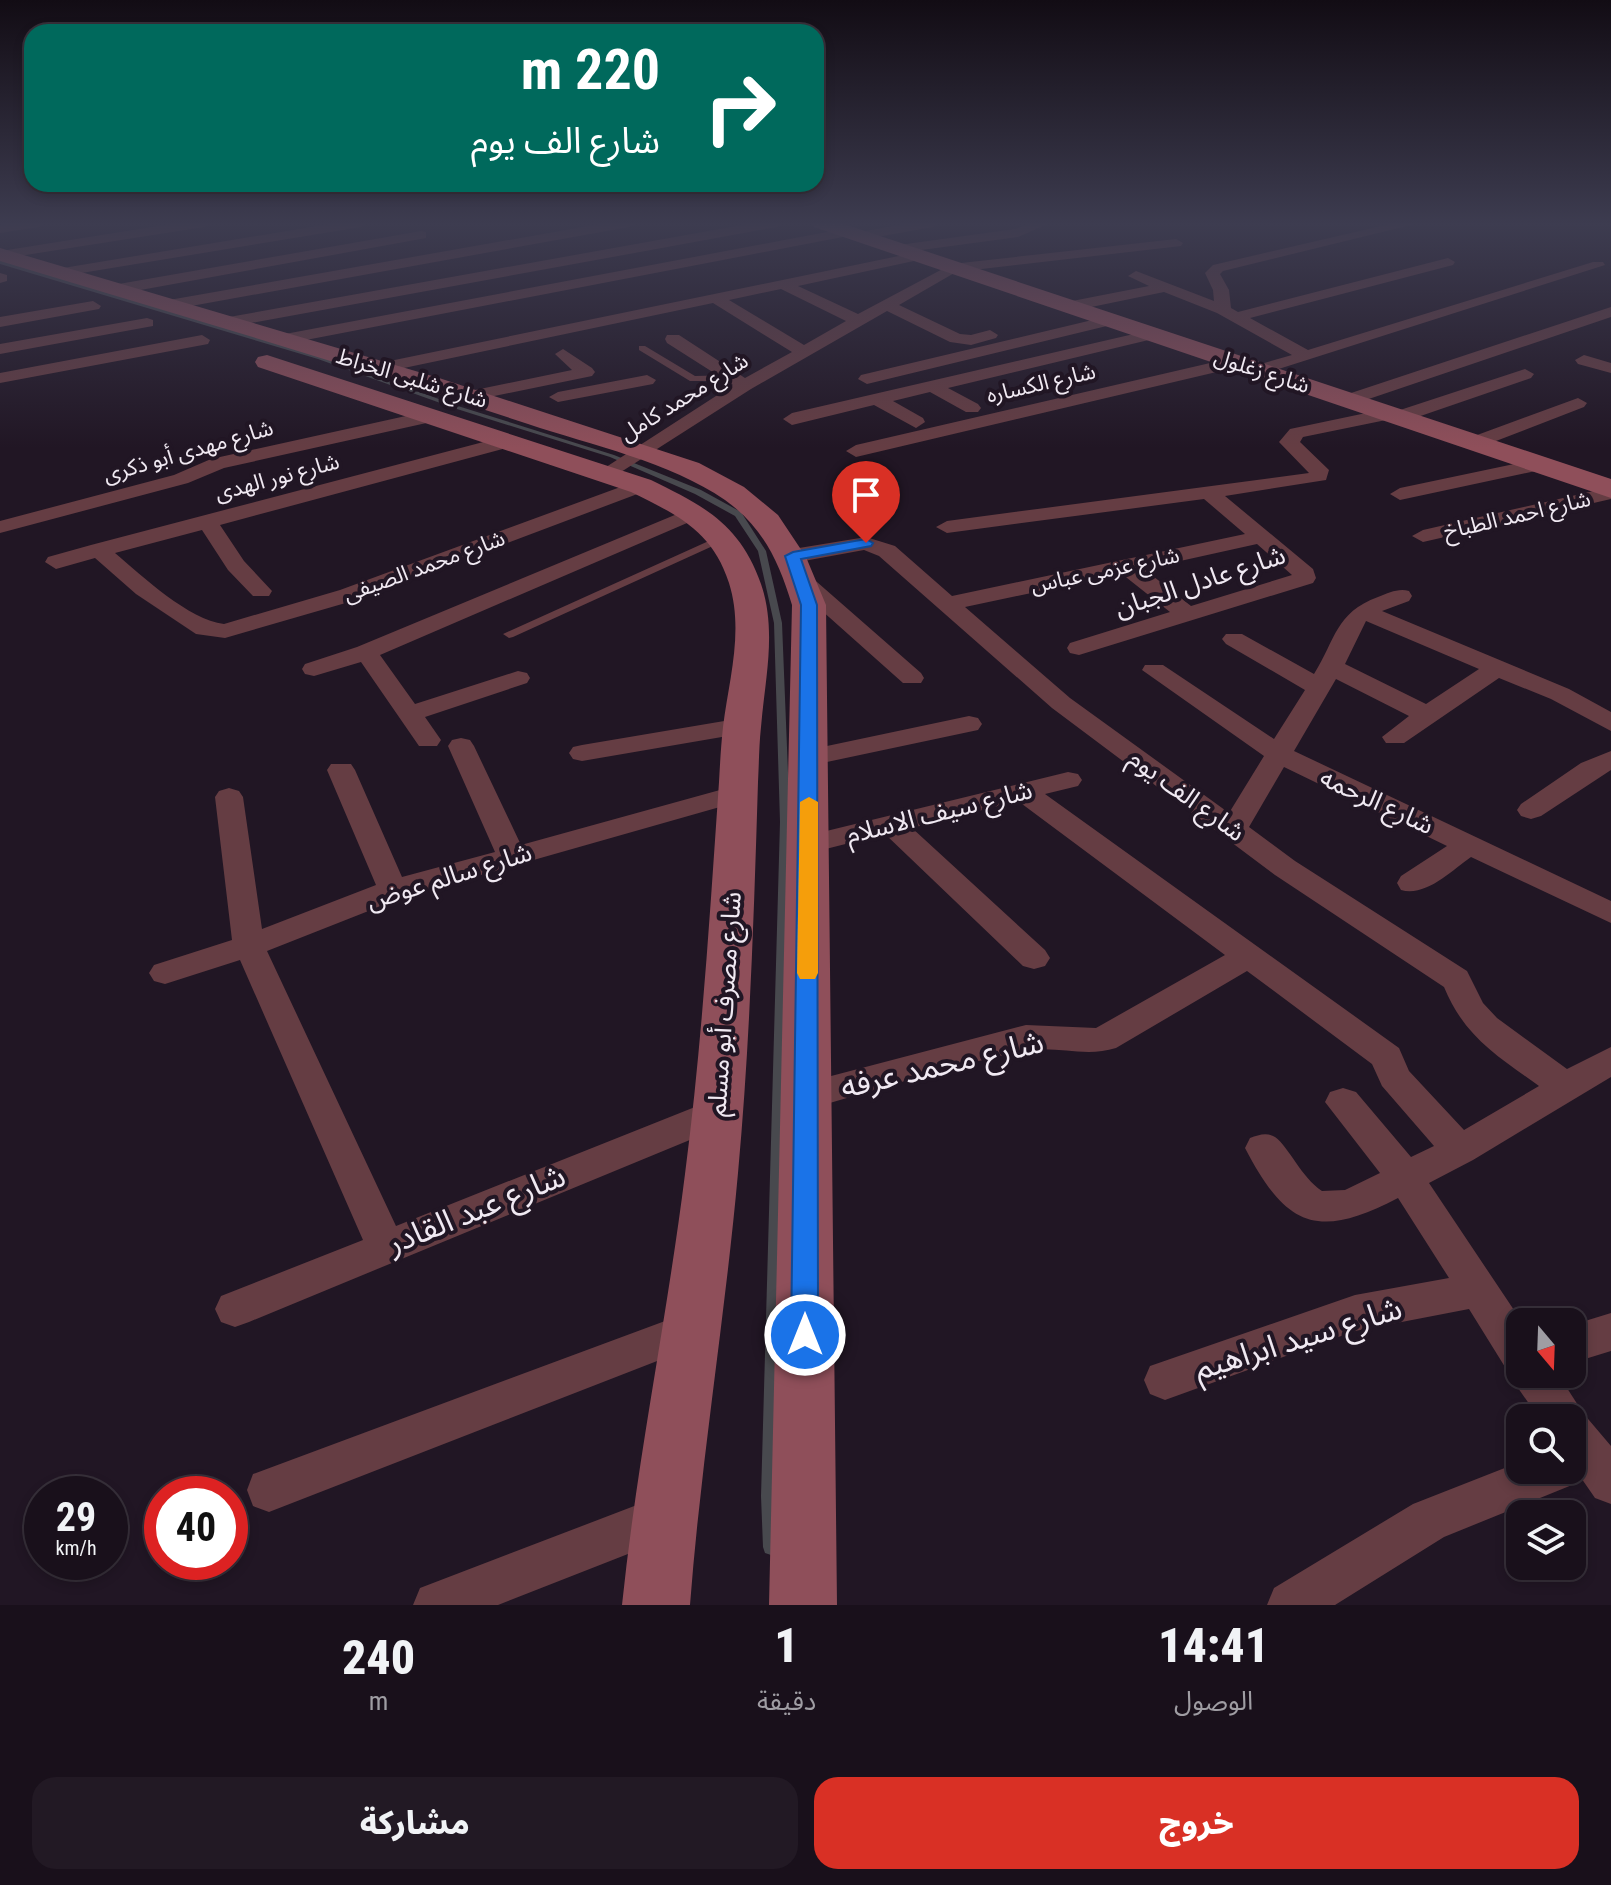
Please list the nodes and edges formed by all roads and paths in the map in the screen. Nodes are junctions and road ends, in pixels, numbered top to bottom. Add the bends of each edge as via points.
1 (103, 298) junction
2 (209, 298) edge
3 (362, 298) edge
4 (525, 298) edge
5 (715, 298) joint
6 (811, 298) edge
7 (899, 298) edge
8 (1040, 298) edge
9 (1135, 298) edge
10 (1193, 298) edge
11 (1224, 298) edge
12 (1297, 298) edge
13 (1493, 298) edge
14 (169, 305) junction
15 (887, 305) junction
16 (453, 312) junction
17 (1611, 312) edge
18 (1087, 314) junction
19 (1230, 314) junction
20 (859, 321) junction
21 (0, 322) edge
22 (229, 322) junction
23 (147, 323) junction
24 (1151, 335) junction
25 (285, 339) junction
26 (673, 339) dead end
27 (202, 340) junction
28 (493, 344) junction
29 (311, 347) junction
30 (642, 348) dead end
31 (0, 349) edge
32 (804, 352) junction
33 (563, 354) dead end
34 (1307, 356) junction
35 (1584, 360) dead end
36 (1248, 366) junction
37 (380, 368) junction
38 (1611, 368) edge
39 (1525, 374) dead end
40 (0, 378) edge
41 (867, 379) dead end
42 (647, 380) dead end
43 (739, 381) junction
44 (932, 386) junction
45 (470, 396) junction
46 (877, 399) junction
47 (1348, 400) junction
48 (621, 403) dead end
49 (1578, 403) dead end
50 (506, 408) junction
51 (972, 408) dead end
52 (822, 412) junction
53 (433, 416) junction
54 (1395, 416) junction
55 (792, 419) dead end
56 (544, 420) junction
57 (916, 422) dead end
58 (847, 427) dead end
59 (510, 441) junction
60 (1476, 442) junction
61 (856, 451) dead end
62 (1543, 464) junction
63 (628, 467) junction
64 (1611, 491) edge
65 (1208, 492) junction
66 (1400, 494) dead end
67 (207, 521) junction
68 (708, 525) junction
69 (3, 527) dead end
70 (947, 527) dead end
71 (1423, 536) dead end
72 (1262, 537) junction
73 (99, 550) junction
74 (56, 562) dead end
75 (1126, 566) junction
76 (797, 568) junction
77 (261, 591) dead end
78 (1401, 596) dead end
79 (948, 604) junction
80 (1363, 612) junction
81 (1188, 615) junction
82 (509, 634) dead end
83 (1234, 639) dead end
84 (1079, 648) dead end
85 (366, 652) junction
86 (1498, 667) junction
87 (314, 669) dead end
88 (1154, 670) dead end
89 (1324, 677) junction
90 (518, 678) dead end
91 (912, 678) dead end
92 (1414, 689) dead end
93 (774, 692) junction
94 (1436, 709) junction
95 (410, 714) junction
96 (1611, 723) edge
97 (969, 724) dead end
98 (1395, 737) dead end
99 (428, 740) dead end
100 (461, 746) dead end
101 (582, 753) dead end
102 (1279, 754) junction
103 (808, 758) junction
104 (1611, 759) edge
105 (341, 770) dead end
106 (1068, 780) dead end
107 (1023, 791) junction
108 (738, 793) junction
109 (229, 797) dead end
110 (1531, 810) dead end
111 (891, 824) junction
112 (1234, 828) junction
113 (810, 844) junction
114 (1469, 845) junction
115 (511, 855) junction
116 (1412, 883) dead end
117 (393, 890) junction
118 (1611, 913) edge
119 (249, 946) junction
120 (1248, 956) junction
121 (1034, 958) dead end
122 (165, 973) dead end
123 (1607, 1068) edge
124 (1566, 1087) junction
125 (805, 1096) junction
126 (1343, 1102) dead end
127 (718, 1113) junction
128 (1263, 1148) dead end
129 (1460, 1150) junction
130 (1405, 1177) junction
131 (385, 1245) junction
132 (1478, 1290) junction
133 (235, 1309) dead end
134 (692, 1329) junction
135 (1611, 1332) edge
136 (1506, 1333) edge
137 (1586, 1340) edge
138 (1165, 1380) dead end
139 (1520, 1484) edge
140 (269, 1490) dead end
141 (663, 1518) junction
142 (437, 1605) edge
143 (656, 1605) edge
144 (803, 1605) edge
145 (1291, 1605) edge

1 - 14 street, شارع شلبى الخراط
1 - 21 street
1 - 23 street, شارع شلبى الخراط
2 - 14 street
3 - 22 street
4 - 16 street
5 - 28 street
5 - 32 street
6 - 20 street
7 - 15 street, شارع محمد كامل
8 - 18 street, شارع زغلول
9 - 18 street
10 - 19 street
11 - 19 street
12 - 19 street
13 - 34 street, شارع الكساره
14 - 22 street, شارع شلبى الخراط
15 - 18 street via 971,340
15 - 20 street, شارع محمد كامل
16 - 25 street
16 - 28 street
16 - 29 street
17 - 47 street
18 - 24 street, شارع زغلول
18 - 41 street
19 - 34 street
20 - 32 street, شارع محمد كامل
22 - 25 street, شارع شلبى الخراط
23 - 27 street, شارع شلبى الخراط
23 - 31 street
24 - 36 street, شارع زغلول
24 - 44 street
25 - 29 street, شارع شلبى الخراط
26 - 43 street
27 - 40 street
27 - 53 street, شارع شلبى الخراط
28 - 37 street
29 - 37 street, شارع شلبى الخراط
30 - 43 lane via 693,379
32 - 43 street, شارع محمد كامل
33 - 45 street via 586,372
34 - 36 street, شارع الكساره
35 - 38 street
36 - 47 street, شارع زغلول
36 - 61 street, شارع الكساره
37 - 45 street, شارع شلبى الخراط
39 - 54 street
42 - 50 street
43 - 63 street, شارع محمد كامل
44 - 46 street
44 - 51 street
45 - 50 street, شارع شلبى الخراط
46 - 52 street
46 - 57 street
47 - 54 street, شارع زغلول
48 - 56 street
49 - 60 street
50 - 56 street, شارع شلبى الخراط
52 - 55 street
52 - 58 street
53 - 59 street, شارع شلبى الخراط
53 - 69 street, شارع مهدى أبو ذكرى via 228,461 181,479
54 - 60 street, شارع زغلول
54 - 65 street via 1297,433 1290,444 1319,470 1319,476
56 - 63 street, شارع شلبى الخراط
59 - 63 street, شارع شلبى الخراط
59 - 67 street, شارع نور الهدى
60 - 62 street, شارع زغلول
62 - 64 street, شارع زغلول
62 - 66 street
63 - 68 street
63 - 73 street, شارع محمد الصيفى via 310,608 225,631 204,629 144,589
63 - 76 street, شارع مصرف أبو مسلم via 689,469 724,485 776,529
64 - 71 street, شارع احمد الطباخ
65 - 70 street
65 - 72 street, شارع عادل الجبان
67 - 73 street, شارع نور الهدى
67 - 77 street
68 - 82 lane
68 - 85 street
68 - 93 street, شارع مصرف أبو مسلم via 741,567
72 - 75 street, شارع عزمى عباس
72 - 81 street, شارع عادل الجبان via 1305,578
73 - 74 street, شارع نور الهدى
75 - 79 street, شارع عزمى عباس
75 - 81 street
76 - 79 street, شارع الف يوم via 875,545
76 - 91 street
76 - 93 street, شارع مصرف أبو مسلم via 809,605
78 - 80 street
79 - 112 street, شارع الف يوم via 1061,703
80 - 86 street
80 - 89 street
81 - 84 street, شارع عادل الجبان
83 - 89 street
85 - 87 street
85 - 95 street
86 - 94 street
86 - 96 street
88 - 102 street, شارع الرحمه
89 - 94 street
89 - 102 street
90 - 95 street
92 - 94 street
93 - 101 street
93 - 103 street, شارع مصرف أبو مسلم
93 - 108 street, شارع مصرف أبو مسلم
94 - 98 street
95 - 99 street
97 - 103 street
100 - 115 street
102 - 112 street
102 - 114 street, شارع الرحمه
103 - 113 street, شارع مصرف أبو مسلم
104 - 110 street
105 - 117 street
106 - 107 street, شارع سيف الاسلام
107 - 111 street, شارع سيف الاسلام
107 - 120 street
108 - 115 street, شارع سالم عوض
108 - 127 street, شارع مصرف أبو مسلم
109 - 119 street
111 - 113 street, شارع سيف الاسلام
111 - 121 street
112 - 124 street, شارع الف يوم via 1285,868 1445,971 1461,987 1463,1001 1476,1018
113 - 125 street, شارع مصرف أبو مسلم
114 - 116 street
114 - 118 street, شارع الرحمه
115 - 117 street, شارع سالم عوض
117 - 119 street, شارع سالم عوض
119 - 122 street, شارع سالم عوض
119 - 131 street
120 - 125 street, شارع محمد عرفه via 1104,1039 1088,1043 1054,1036 1026,1038
120 - 129 street via 1387,1057 1394,1077
123 - 124 street
124 - 129 street
125 - 144 street, شارع مصرف أبو مسلم
126 - 130 street
127 - 131 street, شارع عبد القادر
127 - 134 street, شارع مصرف أبو مسلم
128 - 130 street via 1302,1200 1317,1208 1352,1204
129 - 130 street
130 - 132 street
131 - 133 street, شارع عبد القادر
132 - 136 street
132 - 138 street, شارع سيد ابراهيم via 1355,1313
134 - 140 street
134 - 141 street, شارع مصرف أبو مسلم
135 - 137 street
139 - 145 street via 1429,1520
141 - 142 street
141 - 143 street, شارع مصرف أبو مسلم

